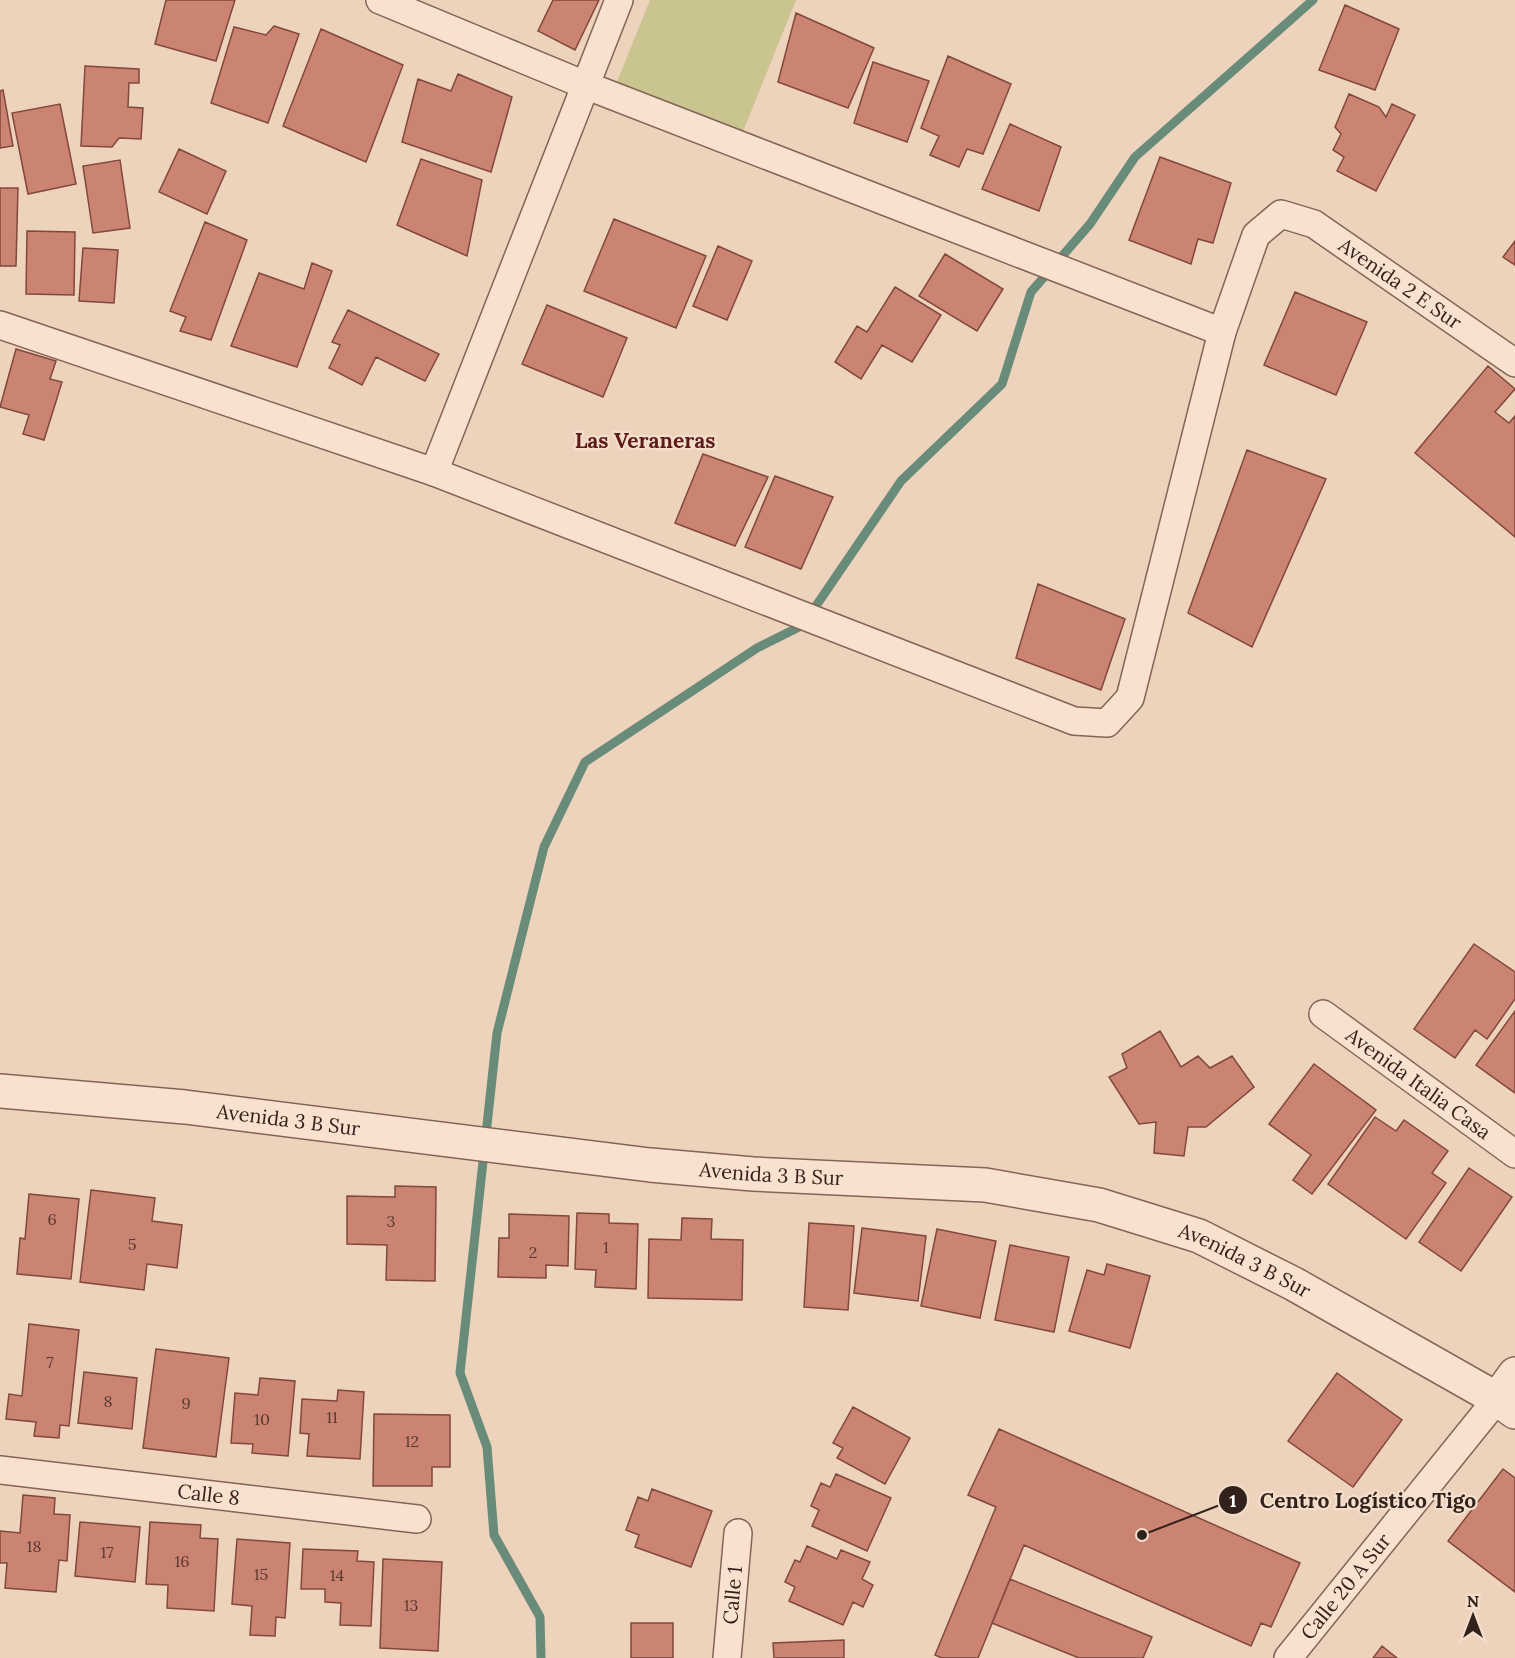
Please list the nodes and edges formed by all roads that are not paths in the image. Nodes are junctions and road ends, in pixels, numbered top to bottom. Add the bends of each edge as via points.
1 (380, 0) edge
2 (619, 0) edge
3 (585, 85) junction
4 (0, 325) edge
5 (1221, 332) junction
6 (1515, 363) edge
7 (434, 472) junction
8 (1323, 1014) dead end
9 (0, 1091) edge
10 (1515, 1154) edge
11 (1509, 1395) edge
12 (0, 1470) edge
13 (417, 1519) dead end
14 (738, 1533) dead end
15 (727, 1658) edge
16 (1288, 1658) edge

1 - 3 street
2 - 3 street
3 - 5 street
3 - 7 street
4 - 7 street
5 - 6 street, Avenida 2 E Sur via 1256,235 1281,214 1314,225
5 - 7 street via 1130,698 1107,723 1074,721
8 - 10 street, Avenida Italia Casa
9 - 11 street, Avenida 3 B Sur via 185,1107 650,1165 985,1185 1099,1205 1199,1236
11 - 16 street, Calle 20 A Sur
12 - 13 street, Calle 8
14 - 15 street, Calle 1

